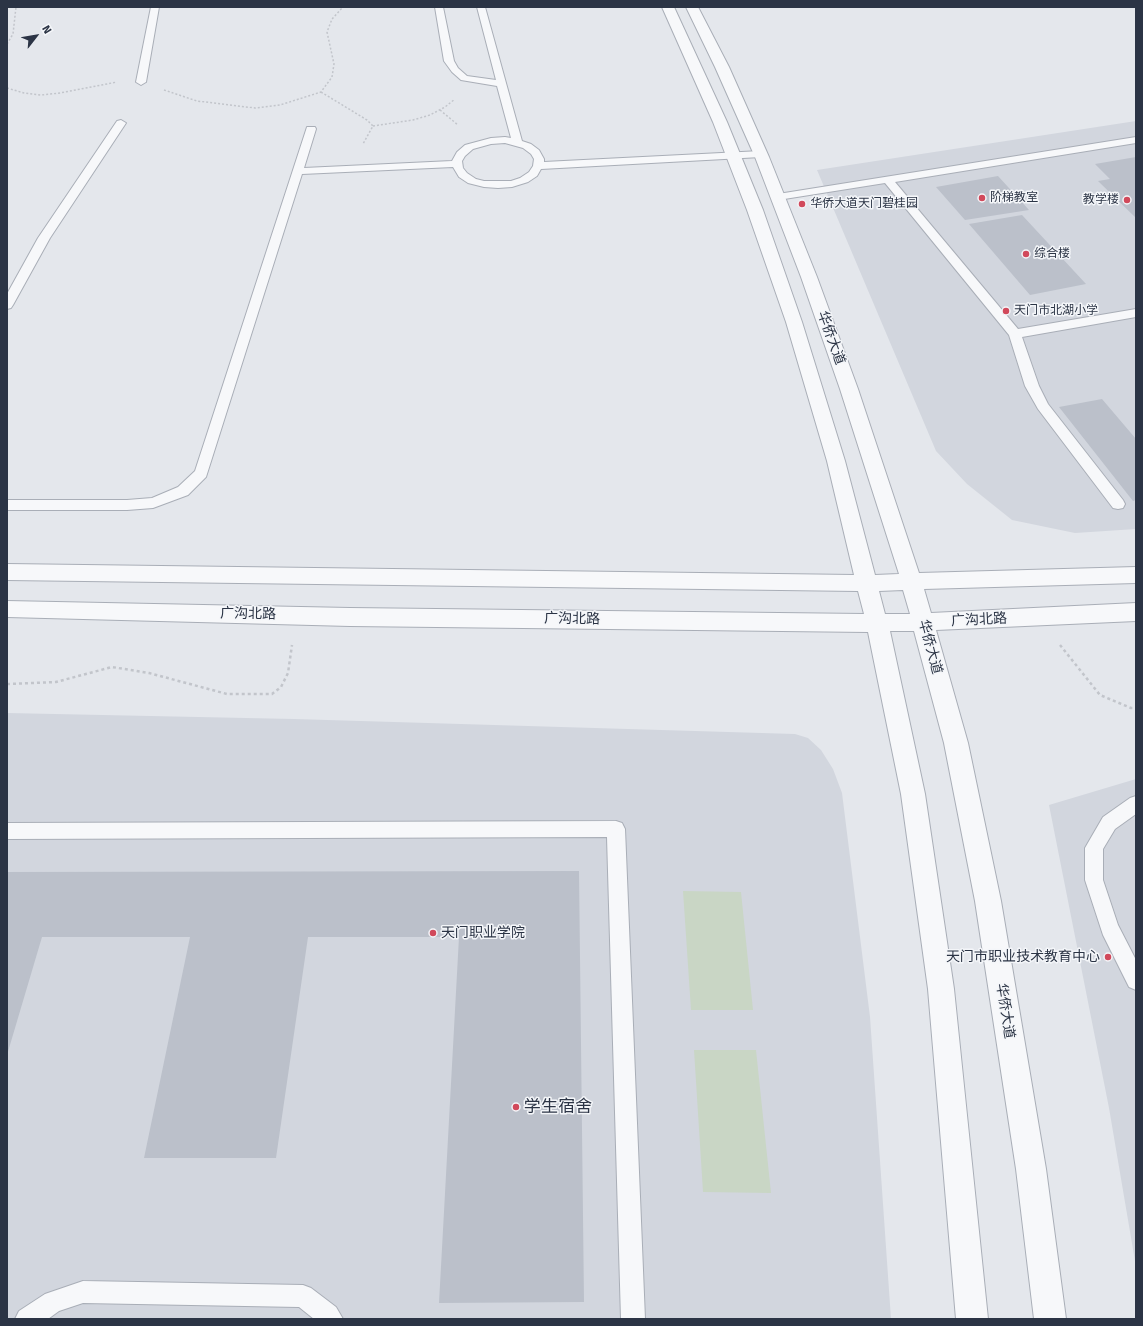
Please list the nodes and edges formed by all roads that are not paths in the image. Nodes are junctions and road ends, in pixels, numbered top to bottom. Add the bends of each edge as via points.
1 (155, 7) edge
2 (439, 7) edge
3 (480, 7) edge
4 (668, 7) edge
5 (692, 7) edge
6 (141, 82) road end
7 (501, 84) junction
8 (121, 123) dead end
9 (311, 129) dead end
10 (1136, 140) edge
11 (517, 142) junction
12 (761, 154) junction
13 (734, 156) junction
14 (457, 164) junction
15 (538, 166) junction
16 (298, 171) junction
17 (888, 180) junction
18 (778, 198) junction
19 (7, 305) edge
20 (1136, 312) edge
21 (1015, 334) junction
22 (1118, 504) dead end
23 (7, 505) edge
24 (7, 572) edge
25 (1136, 575) edge
26 (867, 583) junction
27 (912, 583) junction
28 (7, 609) edge
29 (1136, 612) edge
30 (923, 622) junction
31 (877, 623) junction
32 (1136, 804) edge
33 (7, 831) edge
34 (1136, 980) edge
35 (27, 1319) edge
36 (331, 1319) edge
37 (633, 1319) edge
38 (972, 1319) edge
39 (1050, 1319) edge

1 - 6 lane
2 - 7 lane via 449,61 455,70 464,78
3 - 7 lane
4 - 13 street, 华侨大道
5 - 12 street, 华侨大道
7 - 11 lane
8 - 19 lane via 59,213
9 - 16 lane
10 - 17 lane
11 - 14 lane via 491,140 468,147 461,154
11 - 15 lane via 535,152 539,159
12 - 13 lane
12 - 18 street, 华侨大道
13 - 15 lane
13 - 26 street, 华侨大道 via 794,322 836,461
14 - 15 lane via 463,175 472,181 498,185 524,180 533,174
14 - 16 lane
16 - 23 lane via 201,473 183,491 153,503
17 - 18 lane
17 - 21 lane
18 - 27 street, 华侨大道 via 849,389
20 - 21 lane
21 - 22 lane via 1032,386 1043,406
24 - 26 street
25 - 27 street
26 - 27 street
26 - 31 street, 华侨大道
27 - 30 street, 华侨大道
28 - 31 street, 广沟北路 via 297,616
29 - 30 street, 广沟北路
30 - 31 street, 广沟北路
30 - 39 street, 华侨大道 via 956,743 988,901 1031,1169
31 - 38 street, 华侨大道 via 913,794 941,988
32 - 34 lane via 1109,823 1094,848 1094,880 1110,928
33 - 37 lane via 616,829
35 - 36 lane via 53,1302 82,1292 303,1296

